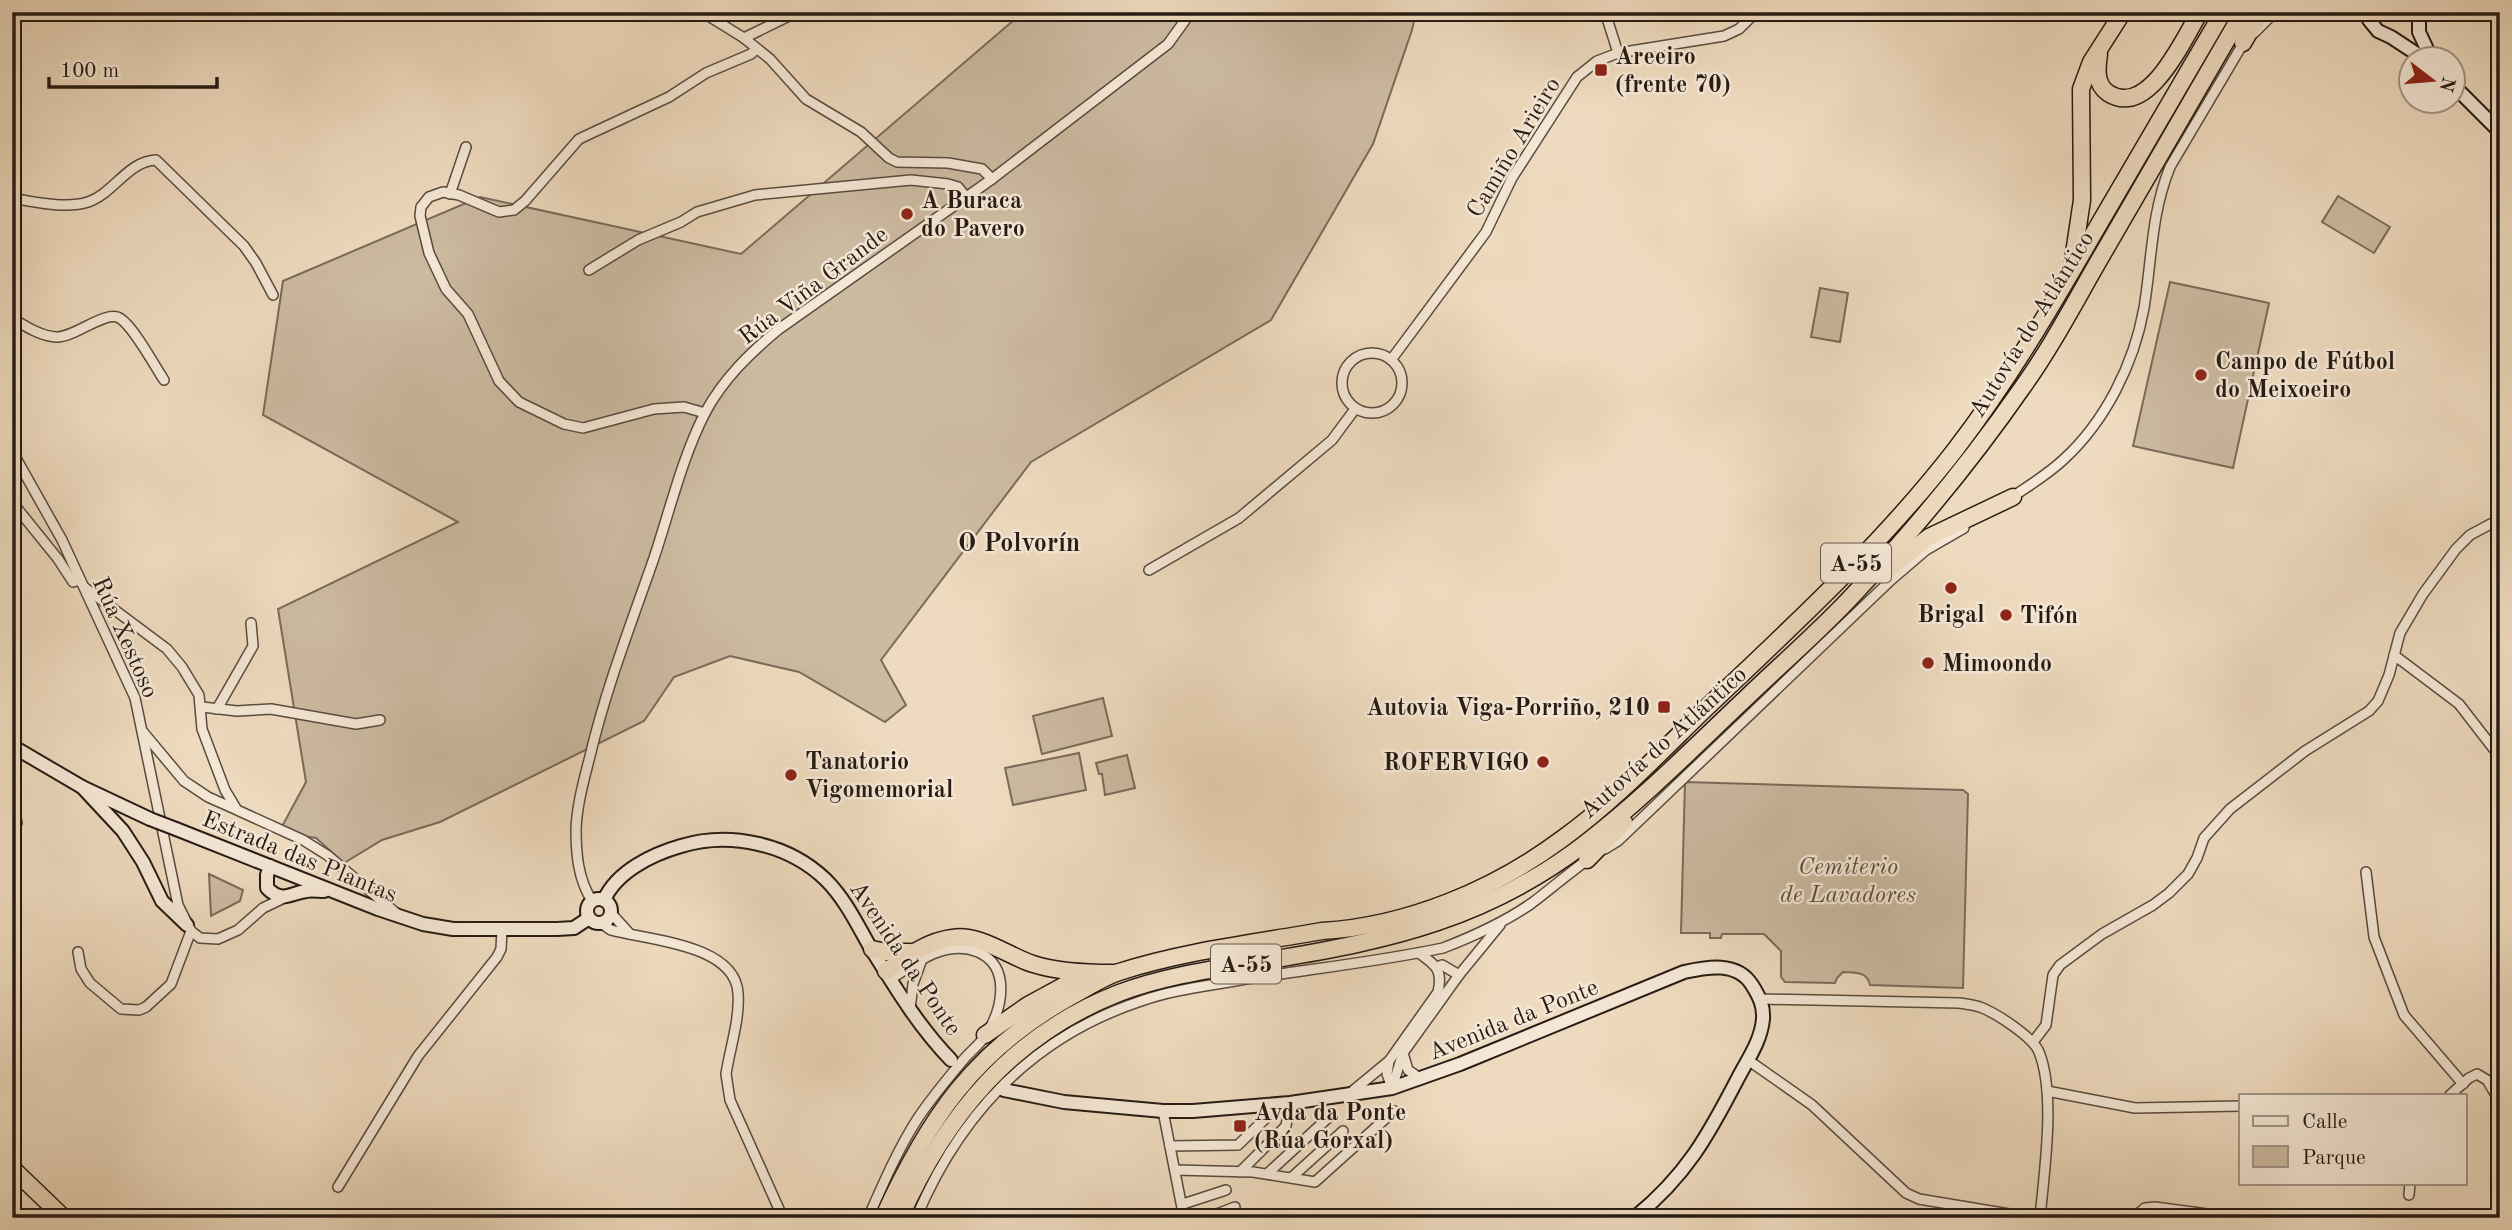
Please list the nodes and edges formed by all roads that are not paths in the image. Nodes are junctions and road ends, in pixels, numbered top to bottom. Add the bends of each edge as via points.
1 (702, 12) edge
2 (810, 12) edge
3 (1191, 12) edge
4 (1605, 12) edge
5 (1756, 12) edge
6 (2123, 12) edge
7 (2200, 12) edge
8 (2223, 12) edge
9 (2243, 12) edge
10 (2261, 12) edge
11 (2275, 12) edge
12 (2367, 15) edge
13 (2418, 15) edge
14 (2391, 37) junction
15 (744, 38) junction
16 (2243, 43) junction
17 (2405, 46) edge
18 (2426, 46) edge
19 (2101, 47) junction
20 (756, 49) junction
21 (1618, 53) junction
22 (2466, 99) edge
23 (2500, 132) edge
24 (466, 148) dead end
25 (992, 179) junction
26 (450, 194) junction
27 (966, 197) junction
28 (12, 198) edge
29 (589, 270) dead end
30 (273, 295) dead end
31 (2052, 306) junction
32 (12, 318) edge
33 (1391, 360) junction
34 (164, 380) dead end
35 (1355, 409) junction
36 (705, 413) junction
37 (12, 451) edge
38 (2012, 497) junction
39 (12, 502) edge
40 (2500, 519) edge
41 (1149, 570) dead end
42 (81, 583) junction
43 (1853, 595) junction
44 (251, 623) dead end
45 (2394, 655) junction
46 (202, 707) junction
47 (217, 709) junction
48 (380, 720) dead end
49 (143, 732) junction
50 (12, 746) edge
51 (2500, 757) edge
52 (82, 787) junction
53 (1653, 787) junction
54 (12, 799) edge
55 (237, 810) junction
56 (18, 823) dead end
57 (1587, 860) junction
58 (271, 866) junction
59 (2366, 872) dead end
60 (302, 879) junction
61 (267, 888) junction
62 (331, 891) junction
63 (292, 896) junction
64 (598, 900) junction
65 (262, 908) junction
66 (611, 912) junction
67 (401, 918) junction
68 (589, 918) junction
69 (1504, 920) junction
70 (601, 923) junction
71 (189, 928) junction
72 (502, 929) junction
73 (630, 934) junction
74 (872, 949) junction
75 (78, 952) dead end
76 (1419, 953) junction
77 (916, 957) junction
78 (1437, 967) junction
79 (1087, 973) junction
80 (1115, 973) junction
81 (888, 975) junction
82 (1459, 975) junction
83 (1761, 999) junction
84 (910, 1010) junction
85 (985, 1035) junction
86 (2033, 1042) junction
87 (1404, 1053) junction
88 (951, 1060) dead end
89 (1748, 1060) junction
90 (1389, 1061) junction
91 (1422, 1079) junction
92 (2463, 1084) junction
93 (1392, 1088) junction
94 (1004, 1090) dead end
95 (2047, 1091) junction
96 (2451, 1094) edge
97 (1348, 1095) junction
98 (2500, 1102) edge
99 (1290, 1103) junction
100 (1269, 1105) junction
101 (2239, 1106) edge
102 (1163, 1111) junction
103 (1394, 1111) dead end
104 (1329, 1117) dead end
105 (1343, 1130) dead end
106 (1170, 1146) junction
107 (12, 1168) edge
108 (1175, 1170) junction
109 (1240, 1172) junction
110 (1268, 1174) junction
111 (1292, 1178) junction
112 (2410, 1184) edge
113 (338, 1187) dead end
114 (1226, 1190) dead end
115 (2409, 1195) dead end
116 (1183, 1204) junction
117 (1235, 1207) dead end
118 (2222, 1216) dead end
119 (64, 1218) edge
120 (783, 1218) edge
121 (868, 1218) edge
122 (883, 1218) edge
123 (901, 1218) edge
124 (916, 1218) edge
125 (1185, 1218) edge
126 (1206, 1218) edge
127 (1634, 1218) edge
128 (2033, 1218) edge
129 (2040, 1218) edge
130 (2133, 1218) edge

1 - 15 street
2 - 15 street via 793,14
3 - 25 street, Rúa Viña Grande via 1168,44
4 - 21 street
5 - 21 street, Camiño Arieiro via 1724,36
6 - 19 highway
7 - 19 highway via 2159,79 2142,94 2117,97 2100,85
8 - 31 highway, Autovía do Atlántico / A-55
9 - 43 highway, Autovía do Atlántico / A-55 via 2025,384 1969,461
10 - 16 highway
11 - 16 street
12 - 14 street via 2378,31
13 - 14 street via 2405,34
13 - 18 street
14 - 17 street
15 - 20 street
16 - 38 street via 2161,188 2138,337 2111,398 2064,459
19 - 31 highway via 2081,89 2082,200 2075,254
20 - 25 street via 806,99 861,132 889,158 982,169
20 - 26 street via 579,139 514,210 499,212
21 - 33 street, Camiño Arieiro via 1597,61 1577,77 1512,178 1486,232
22 - 23 street
24 - 26 street
25 - 27 street, Rúa Viña Grande
26 - 36 street via 429,197 421,207 419,216 429,253 446,289 477,330 499,381 519,402 583,428 654,409 684,407
27 - 29 street via 958,187 911,180 755,195 697,212
27 - 36 street, Rúa Viña Grande via 756,348 726,380
28 - 30 street via 72,205 88,202 136,167 156,160 244,246
31 - 80 highway, Autovía do Atlántico / A-55 via 1955,451 1883,536 1637,775 1562,839 1495,880 1420,911 1349,930 1188,954
32 - 34 street via 35,332 57,337 119,316
33 - 35 street via 1401,377 1399,397 1375,413
33 - 35 street via 1363,354 1348,365 1343,393
35 - 41 street via 1332,440 1238,518
36 - 64 street, Rúa Viña Grande via 621,649 580,796 577,856 582,883
37 - 42 street, Rúa Xestoso
38 - 43 highway via 1929,537
38 - 57 street via 1926,550 1618,841
39 - 42 street via 69,579
40 - 45 street via 2470,535 2456,549 2410,613
42 - 46 street via 166,649 199,695
42 - 49 street, Rúa Xestoso via 130,684
43 - 53 highway, Autovía do Atlántico / A-55
44 - 47 street via 253,646
45 - 51 street via 2459,704
45 - 86 street via 2370,711 2305,751 2230,809 2204,838 2188,874 2169,893 2060,965 2053,975 2046,1025
46 - 47 street
46 - 55 street via 202,729
47 - 48 street via 271,709 356,724
49 - 55 street via 184,781
49 - 71 street, Rúa Xestoso via 178,905
50 - 52 street, Estrada das Plantas
52 - 58 street, Estrada das Plantas, bridge
52 - 71 street via 123,831 162,901
53 - 57 highway
53 - 123 highway, Autovía do Atlántico / A-55 via 1552,867 1460,915 1349,947 1157,981 1121,992 1063,1020 1012,1057 965,1105 928,1162
54 - 56 street
55 - 67 street via 327,855
57 - 69 street
58 - 60 street, Estrada das Plantas
58 - 61 street
59 - 92 street via 2374,937 2404,1015
60 - 62 street, Estrada das Plantas
60 - 63 street
61 - 63 street via 275,896
61 - 65 street
62 - 63 street
62 - 67 street, Estrada das Plantas
63 - 65 street
64 - 66 street via 611,907
64 - 68 street via 586,909
64 - 74 street, Avenida da Ponte via 629,871 670,849 718,839 753,843 800,860 826,880
65 - 71 street via 227,936 201,938
66 - 70 street
66 - 73 street
67 - 72 street, Estrada das Plantas via 453,929
68 - 70 street
68 - 72 street, Estrada das Plantas via 574,928
69 - 76 street via 1474,936
69 - 82 street
70 - 73 street
71 - 75 street via 171,984 138,1010 121,1009 90,983
72 - 113 street via 498,957 418,1056
73 - 120 street via 713,958 734,976 738,997 726,1084
74 - 77 highway
74 - 81 street, Avenida da Ponte
76 - 78 street
76 - 124 street via 1174,992 1077,1027 1008,1079 978,1111 940,1168
77 - 79 highway via 955,937 1032,963
77 - 81 highway
77 - 84 street
77 - 85 street via 954,947 976,951 993,962 1002,982 1001,996
78 - 82 street via 1448,967
78 - 90 street via 1441,978 1438,992
79 - 80 highway
79 - 85 highway via 1037,999
80 - 122 highway, Autovía do Atlántico / A-55 via 1020,1028 980,1063 928,1128
81 - 84 street, Avenida da Ponte
82 - 87 street
83 - 86 street via 1959,1003 1981,1007
83 - 89 street via 1760,1038
83 - 91 street, Avenida da Ponte via 1750,981 1734,969 1712,966 1684,972
84 - 88 street, Avenida da Ponte
85 - 121 street via 918,1119
86 - 95 street
87 - 91 street via 1408,1070
87 - 93 street
89 - 127 street via 1706,1139 1681,1174
89 - 128 street via 1812,1105 1906,1193
90 - 93 street
90 - 97 street
91 - 93 street, Avenida da Ponte
92 - 96 street
92 - 98 street via 2473,1075 2483,1075
93 - 97 street, Avenida da Ponte
94 - 102 street, Avenida da Ponte via 1064,1102
95 - 101 street via 2135,1108
95 - 129 street
97 - 99 street, Avenida da Ponte
99 - 100 street, Avenida da Ponte
99 - 109 street via 1286,1126
100 - 102 street, Avenida da Ponte
100 - 106 street via 1268,1117 1238,1145
102 - 106 street
103 - 111 street via 1315,1182
104 - 110 street
105 - 111 street
106 - 108 street
107 - 119 highway
108 - 109 street
108 - 116 street
109 - 110 street
110 - 111 street
112 - 115 street
114 - 116 street
116 - 125 street
117 - 126 street
118 - 130 street via 2154,1207

